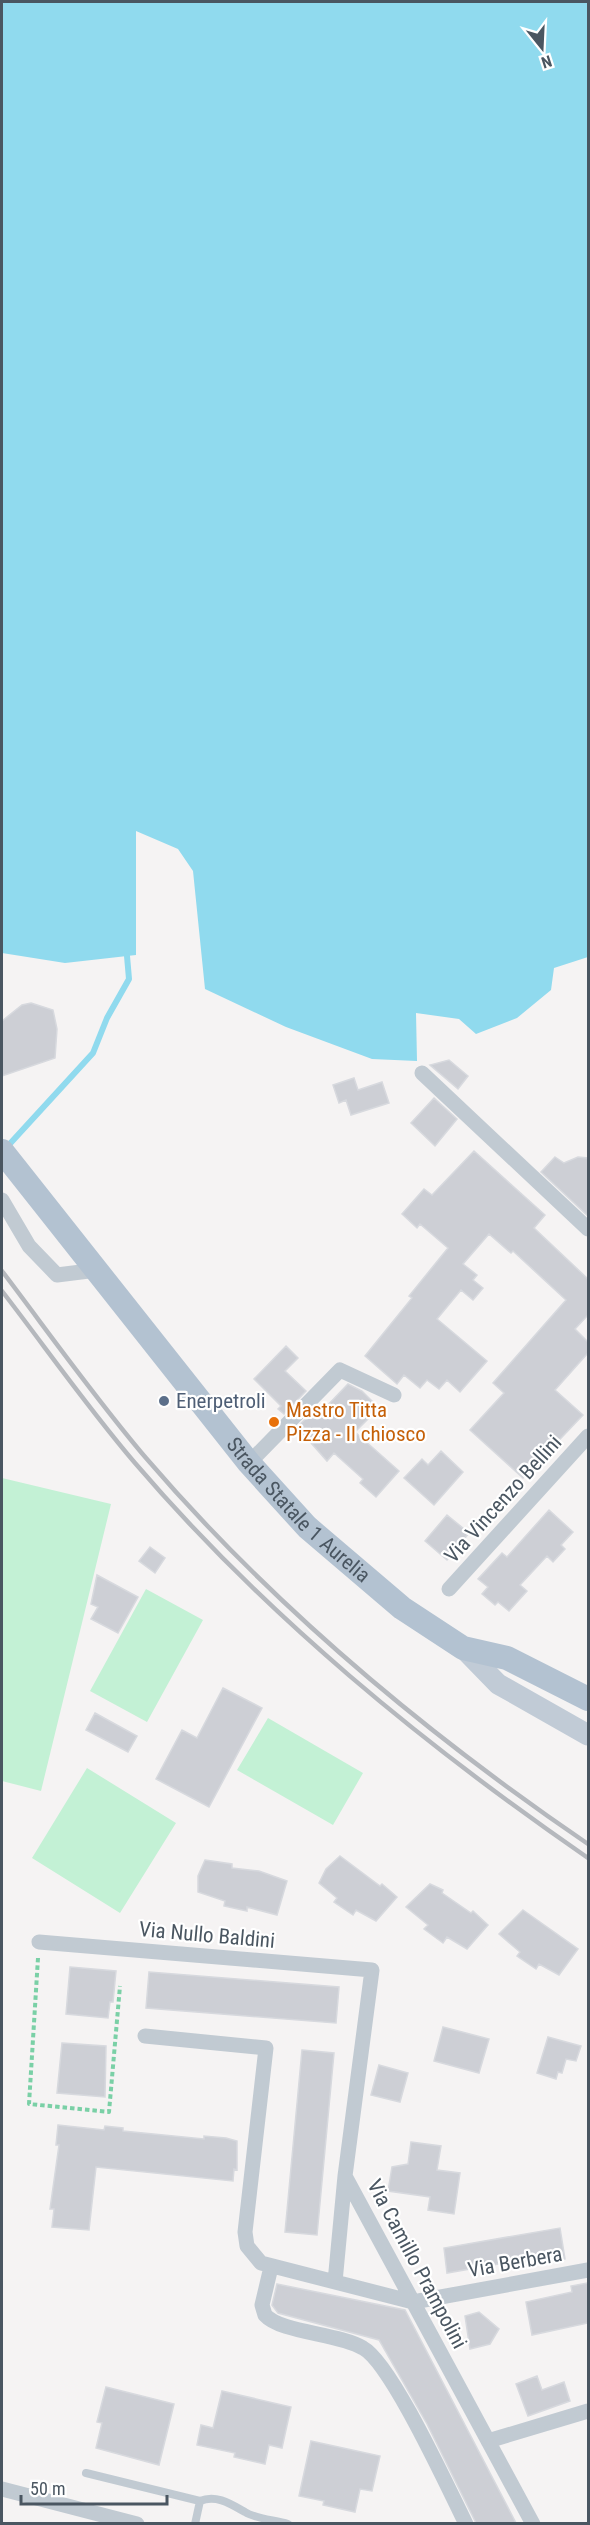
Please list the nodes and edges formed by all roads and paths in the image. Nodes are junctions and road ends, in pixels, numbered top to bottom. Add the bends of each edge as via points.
1 (422, 1074) dead end
2 (2, 1151) edge
3 (4, 1203) edge
4 (588, 1229) edge
5 (96, 1270) junction
6 (394, 1395) dead end
7 (588, 1436) edge
8 (249, 1463) junction
9 (449, 1590) dead end
10 (463, 1648) junction
11 (588, 1699) edge
12 (588, 1735) edge
13 (39, 1942) joint
14 (372, 1970) joint
15 (120, 1986) dead end
16 (145, 2036) dead end
17 (345, 2176) junction
18 (271, 2267) junction
19 (588, 2270) edge
20 (335, 2283) junction
21 (414, 2302) junction
22 (588, 2411) edge
23 (488, 2441) junction
24 (86, 2473) dead end
25 (2, 2489) edge
26 (200, 2501) junction
27 (137, 2523) edge
28 (195, 2523) edge
29 (288, 2523) edge
30 (466, 2523) edge
31 (533, 2523) edge

1 - 4 street
2 - 5 main road, Strada Statale 1 Aurelia
3 - 5 street via 29,1246 57,1275
5 - 8 main road, Strada Statale 1 Aurelia
6 - 8 street via 340,1370
7 - 9 street, Via Vincenzo Bellini
8 - 10 main road, Strada Statale 1 Aurelia via 281,1501 333,1551 402,1608
10 - 11 main road, Strada Statale 1 Aurelia via 507,1659
10 - 12 main road via 498,1684
13 - 14 street, Via Nullo Baldini
13 - 15 path via 29,2104 109,2112
14 - 17 street, Via Camillo Prampolini
16 - 18 street via 266,2049 245,2232 251,2254
17 - 20 street
17 - 21 street, Via Camillo Prampolini
18 - 20 street
18 - 30 street via 262,2305 265,2315 280,2324 350,2341 379,2360
19 - 21 street, Via Berbera
20 - 21 street
21 - 23 street, Via Camillo Prampolini
22 - 23 street
23 - 31 street, Via Camillo Prampolini
24 - 26 lane
25 - 27 street
26 - 28 lane
26 - 29 lane via 208,2497

